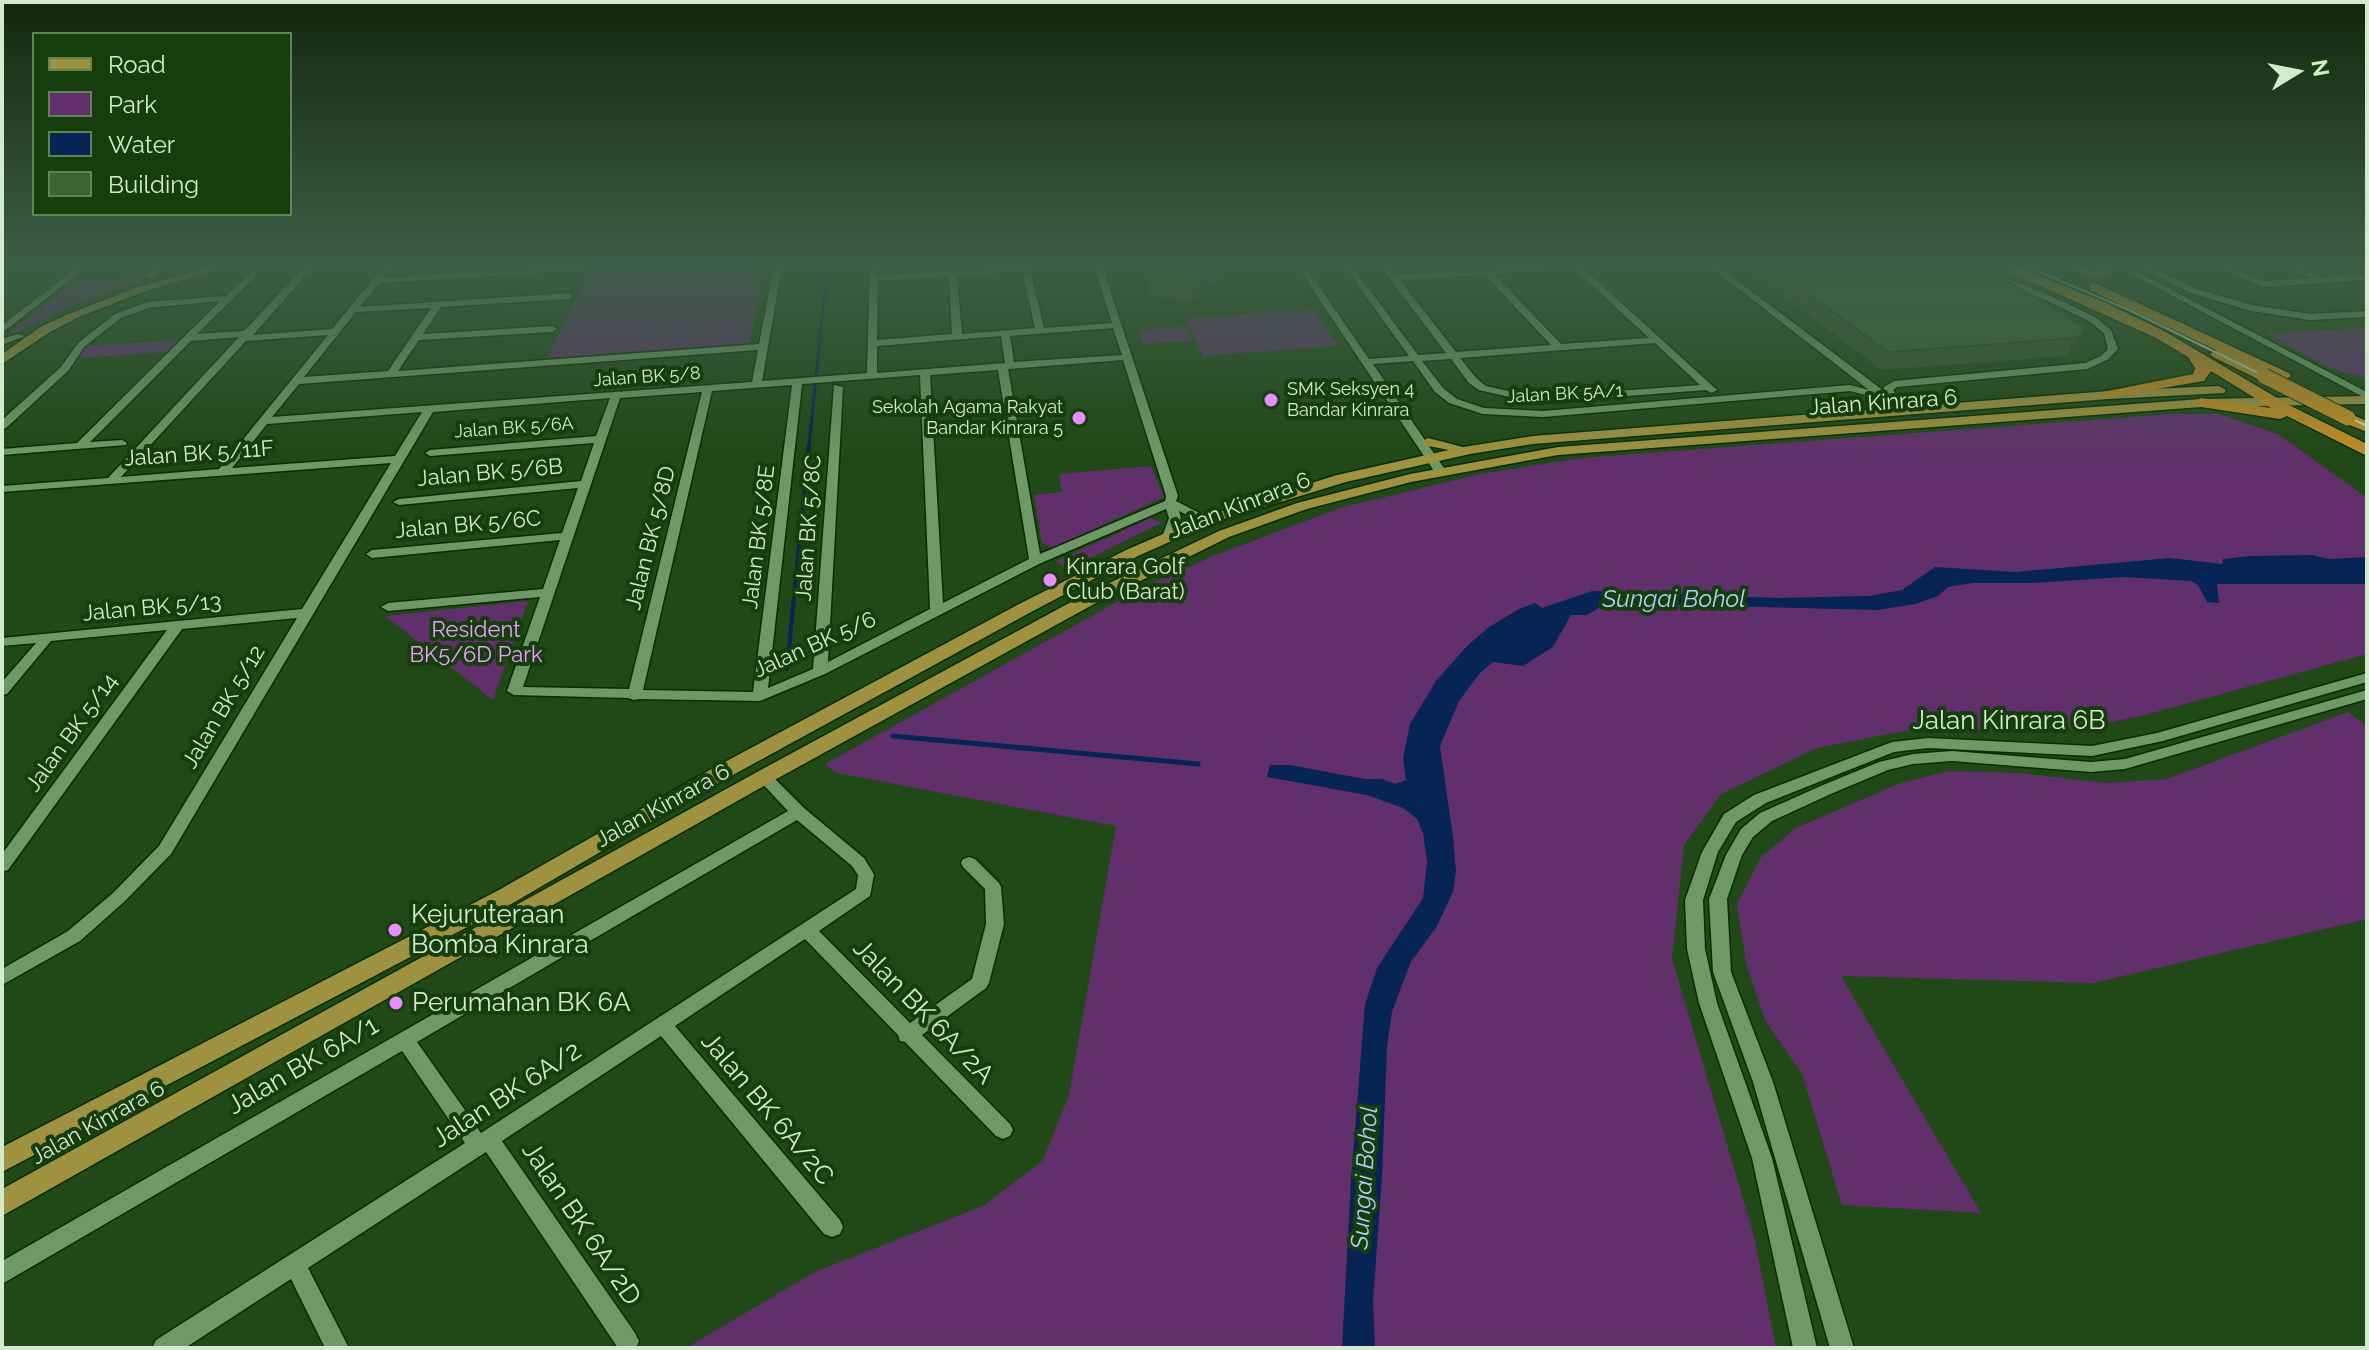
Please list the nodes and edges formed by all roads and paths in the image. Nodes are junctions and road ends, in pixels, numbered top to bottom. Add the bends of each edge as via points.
1 (35, 329) edge
2 (46, 329) edge
3 (101, 329) edge
4 (197, 329) edge
5 (253, 329) edge
6 (336, 329) edge
7 (421, 329) edge
8 (552, 329) dead end
9 (766, 329) edge
10 (873, 329) edge
11 (957, 329) edge
12 (1066, 329) edge
13 (1118, 329) edge
14 (1346, 329) edge
15 (1349, 329) edge
16 (1395, 329) edge
17 (1433, 329) edge
18 (1541, 329) edge
19 (1645, 329) edge
20 (1797, 329) edge
21 (2103, 329) edge
22 (2146, 329) edge
23 (2171, 329) edge
24 (2181, 329) edge
25 (2240, 329) edge
26 (1040, 331) joint
27 (334, 332) junction
28 (1005, 333) junction
29 (20, 336) junction
30 (957, 336) junction
31 (416, 337) junction
32 (245, 338) junction
33 (1657, 340) junction
34 (184, 341) junction
35 (2, 342) edge
36 (873, 343) junction
37 (763, 347) junction
38 (1559, 348) junction
39 (2, 349) edge
40 (2192, 353) junction
41 (1453, 356) junction
42 (1128, 357) junction
43 (1416, 358) junction
44 (2, 360) edge
45 (1370, 362) junction
46 (1007, 366) junction
47 (925, 372) junction
48 (391, 374) junction
49 (1856, 374) junction
50 (872, 376) junction
51 (296, 381) junction
52 (797, 382) junction
53 (836, 383) junction
54 (1894, 384) junction
55 (756, 385) junction
56 (1709, 387) junction
57 (708, 388) junction
58 (1850, 388) junction
59 (2254, 391) junction
60 (2366, 394) edge
61 (616, 395) junction
62 (2109, 395) junction
63 (1723, 400) junction
64 (2270, 400) junction
65 (2201, 403) junction
66 (1884, 404) junction
67 (1933, 408) junction
68 (429, 409) junction
69 (2367, 417) edge
70 (264, 421) junction
71 (2315, 425) junction
72 (2, 426) edge
73 (2367, 427) edge
74 (601, 439) junction
75 (122, 443) dead end
76 (1424, 443) junction
77 (80, 446) junction
78 (1476, 449) junction
79 (2367, 451) edge
80 (2, 452) edge
81 (430, 453) dead end
82 (399, 459) junction
83 (1405, 464) junction
84 (1439, 464) junction
85 (223, 472) junction
86 (111, 481) junction
87 (586, 484) junction
88 (2, 489) edge
89 (399, 502) dead end
90 (1170, 503) junction
91 (1207, 520) junction
92 (567, 536) junction
93 (1168, 537) junction
94 (372, 554) dead end
95 (1035, 561) junction
96 (548, 592) junction
97 (388, 607) dead end
98 (937, 612) junction
99 (306, 613) junction
100 (177, 626) junction
101 (47, 638) junction
102 (2, 642) edge
103 (820, 671) junction
104 (2367, 677) edge
105 (2, 691) edge
106 (2367, 694) edge
107 (634, 696) junction
108 (760, 697) junction
109 (773, 745) junction
110 (715, 776) junction
111 (764, 777) junction
112 (798, 812) junction
113 (969, 863) dead end
114 (2, 866) edge
115 (807, 930) junction
116 (2, 978) edge
117 (662, 1024) junction
118 (907, 1035) junction
119 (404, 1038) junction
120 (1003, 1130) dead end
121 (484, 1142) junction
122 (2, 1160) edge
123 (2, 1203) edge
124 (832, 1227) dead end
125 (295, 1265) junction
126 (2, 1273) edge
127 (627, 1341) dead end
128 (164, 1348) edge
129 (337, 1348) edge
130 (1805, 1348) edge
131 (1842, 1348) edge

1 - 29 main road
2 - 44 main road
3 - 72 street
4 - 34 street
5 - 32 street
6 - 27 street
7 - 31 street
8 - 31 street
9 - 37 street
10 - 36 street
11 - 30 street
12 - 26 street
13 - 42 street
14 - 45 street
15 - 45 street
16 - 43 street, Jalan BK 5A/1
17 - 41 street
18 - 38 street
19 - 33 street
20 - 49 street
21 - 54 street via 2113,349 2087,366
22 - 40 highway
23 - 73 highway, bridge
24 - 69 highway
25 - 60 street
26 - 28 street
27 - 32 street
27 - 51 street
28 - 30 street
28 - 46 street
29 - 35 street
29 - 39 main road
30 - 36 street
31 - 48 street
32 - 34 street
32 - 86 street
33 - 38 street
33 - 56 street
34 - 77 street
36 - 50 street
37 - 48 street
37 - 55 street
38 - 41 street
40 - 59 highway
40 - 62 highway via 2203,368 2198,378
41 - 43 street
41 - 56 street via 1477,385 1528,399
42 - 46 street, Jalan BK 5/8
42 - 90 street
43 - 45 street
43 - 63 street, Jalan BK 5A/1 via 1445,395 1499,414
45 - 76 street
46 - 47 street, Jalan BK 5/8
46 - 95 street
47 - 50 street, Jalan BK 5/8
47 - 98 street
48 - 51 street
49 - 54 street
49 - 58 street via 1858,382
49 - 66 street
50 - 53 street, Jalan BK 5/8
51 - 70 street
52 - 53 street, Jalan BK 5/8
52 - 55 street, Jalan BK 5/8
52 - 108 street, Jalan BK 5/8E
53 - 103 street, Jalan BK 5/8C
54 - 67 street via 1888,389 1895,398
55 - 57 street, Jalan BK 5/8
56 - 63 street
57 - 61 street, Jalan BK 5/8
57 - 107 street, Jalan BK 5/8D
58 - 63 street, Jalan BK 5A/1
58 - 66 street, Jalan BK 5A/1
59 - 60 main road, Jalan Kinrara 6
59 - 62 main road, Jalan Kinrara 6
59 - 64 highway
60 - 64 main road, Jalan Kinrara 6
61 - 68 street, Jalan BK 5/8
61 - 74 street, Jalan BK 5/6
62 - 67 main road, Jalan Kinrara 6
64 - 65 main road, Jalan Kinrara 6
64 - 71 highway
65 - 71 highway via 2257,408
65 - 84 main road, Jalan Kinrara 6
66 - 67 main road, Jalan Kinrara 6
66 - 78 main road, Jalan Kinrara 6
68 - 70 street, Jalan BK 5/8
68 - 82 street, Jalan BK 5/12
70 - 85 street
71 - 79 highway
74 - 81 street, Jalan BK 5/6A
74 - 87 street, Jalan BK 5/6
75 - 77 street
76 - 78 main road
76 - 83 main road
76 - 84 street
77 - 80 street
78 - 84 main road, Jalan Kinrara 6
82 - 85 street, Jalan BK 5/11F
82 - 99 street, Jalan BK 5/12
83 - 84 main road, Jalan Kinrara 6
83 - 91 main road, Jalan Kinrara 6 via 1290,492
84 - 111 main road, Jalan Kinrara 6 via 1328,497 1178,554
85 - 86 street, Jalan BK 5/11F
86 - 88 street, Jalan BK 5/11F
87 - 89 street, Jalan BK 5/6B
87 - 92 street, Jalan BK 5/6
90 - 91 street
90 - 93 street via 1175,518
90 - 95 street, Jalan BK 5/6
91 - 93 main road, Jalan Kinrara 6
92 - 94 street, Jalan BK 5/6C
92 - 96 street, Jalan BK 5/6
93 - 109 main road, Jalan Kinrara 6
95 - 98 street, Jalan BK 5/6
96 - 97 street
96 - 107 street, Jalan BK 5/6 via 514,691
98 - 103 street, Jalan BK 5/6
99 - 100 street, Jalan BK 5/13
99 - 116 street, Jalan BK 5/12 via 165,850 74,936
100 - 101 street, Jalan BK 5/13
100 - 114 street, Jalan BK 5/14
101 - 102 street, Jalan BK 5/13
101 - 105 street
103 - 108 street, Jalan BK 5/6
104 - 130 street, Jalan Kinrara 6B via 2158,738 2092,751 1928,743 1892,747 1760,799 1730,818 1710,852 1694,900 1696,949 1708,1003 1762,1158
106 - 131 street, Jalan Kinrara 6B via 2125,764 1913,759 1828,789 1766,817 1747,833 1718,899 1722,972 1763,1082
107 - 108 street, Jalan BK 5/6
109 - 110 main road, Jalan Kinrara 6
109 - 111 main road via 764,761
110 - 111 main road
110 - 122 main road, Jalan Kinrara 6 via 505,897
111 - 112 street, Jalan BK 6A/2
111 - 123 main road, Jalan Kinrara 6
112 - 115 street, Jalan BK 6A/2 via 858,862 866,875 864,892
112 - 119 street, Jalan BK 6A/1
113 - 118 street via 993,887 995,924 980,983
115 - 117 street, Jalan BK 6A/2
115 - 118 street, Jalan BK 6A/2A
117 - 121 street, Jalan BK 6A/2
117 - 124 street, Jalan BK 6A/2C
118 - 120 street, Jalan BK 6A/2A
119 - 121 street, Jalan BK 6A/2D
119 - 126 street, Jalan BK 6A/1
121 - 125 street, Jalan BK 6A/2
121 - 127 street, Jalan BK 6A/2D
125 - 128 street, Jalan BK 6A/2
125 - 129 street

